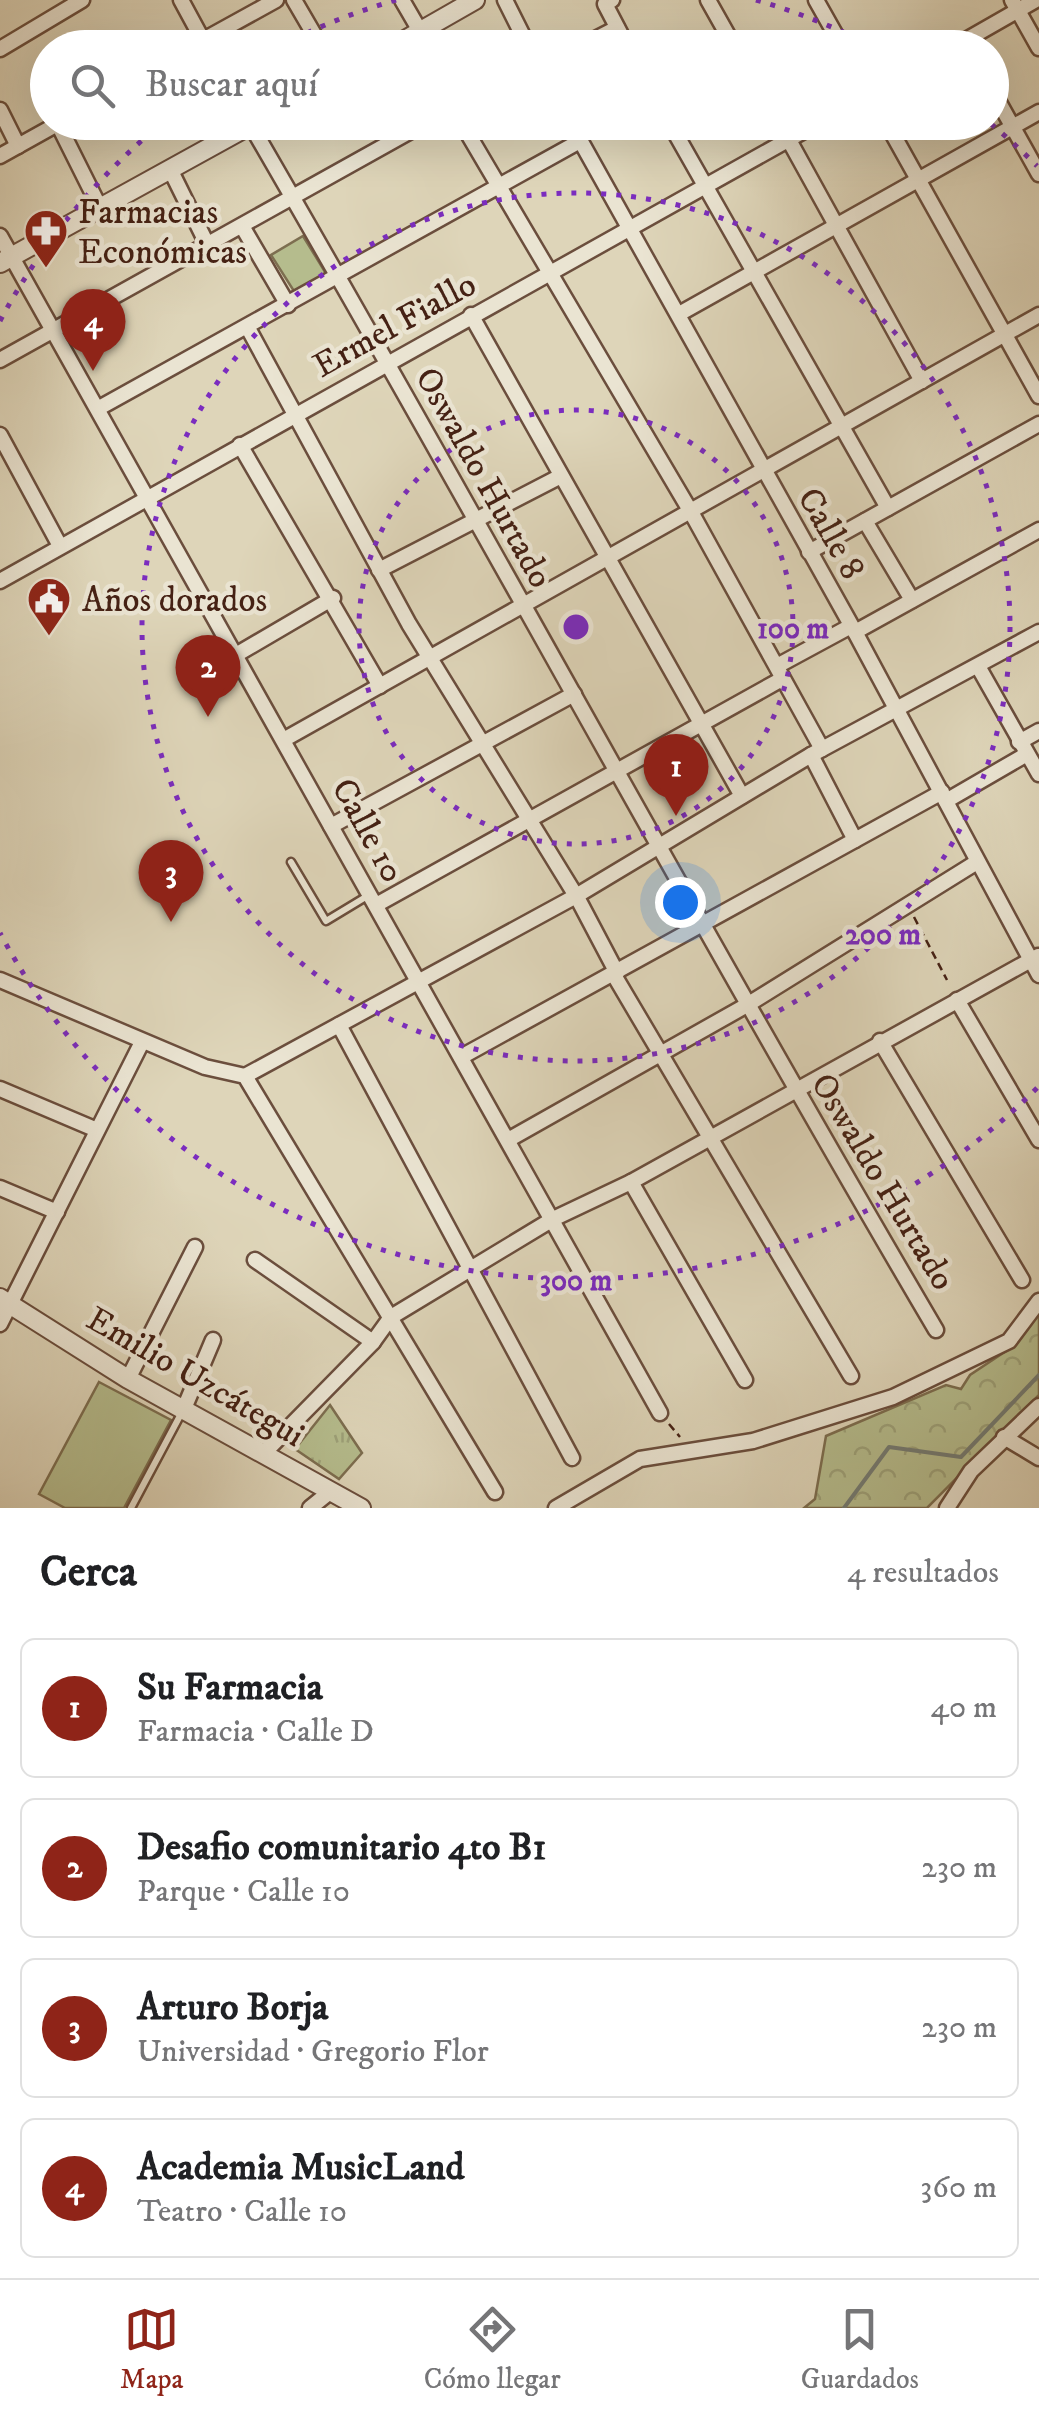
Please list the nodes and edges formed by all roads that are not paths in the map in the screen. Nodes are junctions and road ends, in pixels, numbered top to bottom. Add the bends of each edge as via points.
1 (82, 0) edge
2 (181, 0) edge
3 (276, 0) edge
4 (294, 0) edge
5 (402, 0) edge
6 (476, 0) edge
7 (504, 0) edge
8 (708, 0) edge
9 (836, 0) edge
10 (1036, 0) edge
11 (609, 2) edge
12 (818, 5) edge
13 (1014, 5) edge
14 (617, 28) joint
15 (32, 30) edge
16 (193, 30) edge
17 (225, 30) edge
18 (312, 30) edge
19 (406, 30) edge
20 (426, 30) edge
21 (520, 30) edge
22 (613, 30) edge
23 (726, 30) edge
24 (833, 30) edge
25 (981, 30) edge
26 (30, 31) edge
27 (1039, 48) edge
28 (0, 49) edge
29 (0, 110) edge
30 (1039, 112) edge
31 (1009, 120) edge
32 (1013, 127) junction
33 (1009, 129) edge
34 (30, 139) edge
35 (67, 140) edge
36 (222, 140) edge
37 (262, 140) edge
38 (394, 140) edge
39 (472, 140) edge
40 (679, 140) edge
41 (789, 140) joint
42 (896, 140) edge
43 (990, 140) edge
44 (580, 141) joint
45 (18, 146) junction
46 (0, 156) edge
47 (170, 169) junction
48 (1039, 174) edge
49 (919, 181) junction
50 (500, 185) junction
51 (705, 188) junction
52 (293, 196) junction
53 (99, 206) junction
54 (242, 226) junction
55 (837, 228) junction
56 (632, 229) junction
57 (0, 236) edge
58 (208, 246) junction
59 (6, 260) edge
60 (550, 272) junction
61 (340, 273) junction
62 (752, 274) junction
63 (288, 305) junction
64 (678, 314) junction
65 (471, 315) junction
66 (1039, 315) edge
67 (248, 328) junction
68 (55, 330) junction
69 (1004, 334) junction
70 (0, 360) edge
71 (387, 361) junction
72 (922, 381) junction
73 (1039, 396) edge
74 (99, 408) junction
75 (293, 415) junction
76 (1039, 424) edge
77 (839, 427) junction
78 (0, 436) edge
79 (240, 445) junction
80 (762, 472) junction
81 (559, 477) junction
82 (146, 496) junction
83 (888, 508) junction
84 (691, 512) junction
85 (475, 521) junction
86 (865, 521) junction
87 (1039, 530) edge
88 (60, 546) junction
89 (809, 552) junction
90 (606, 560) junction
91 (379, 570) junction
92 (0, 581) edge
93 (333, 598) junction
94 (912, 600) junction
95 (522, 607) junction
96 (853, 629) junction
97 (1039, 632) edge
98 (234, 656) junction
99 (430, 657) junction
100 (979, 668) junction
101 (780, 672) junction
102 (380, 686) junction
103 (574, 694) junction
104 (895, 712) junction
105 (701, 721) junction
106 (1039, 731) edge
107 (285, 738) junction
108 (484, 746) junction
109 (1023, 748) junction
110 (816, 752) junction
111 (617, 769) junction
112 (1039, 774) edge
113 (742, 796) junction
114 (944, 796) junction
115 (530, 818) junction
116 (331, 826) junction
117 (855, 840) junction
118 (658, 847) junction
119 (291, 862) dead end
120 (977, 862) junction
121 (576, 896) junction
122 (373, 900) junction
123 (700, 925) junction
124 (1035, 958) edge
125 (616, 974) junction
126 (1039, 975) edge
127 (415, 980) junction
128 (1, 984) edge
129 (957, 1000) junction
130 (747, 1005) junction
131 (339, 1025) junction
132 (880, 1041) junction
133 (142, 1042) junction
134 (660, 1054) junction
135 (461, 1057) junction
136 (245, 1076) junction
137 (0, 1089) edge
138 (794, 1089) junction
139 (97, 1130) junction
140 (710, 1137) junction
141 (508, 1140) junction
142 (1039, 1140) edge
143 (631, 1182) junction
144 (0, 1188) edge
145 (57, 1212) junction
146 (553, 1220) junction
147 (195, 1247) dead end
148 (255, 1260) dead end
149 (469, 1270) junction
150 (1022, 1280) dead end
151 (1039, 1300) edge
152 (5, 1301) edge
153 (391, 1317) junction
154 (0, 1324) edge
155 (936, 1330) dead end
156 (212, 1340) dead end
157 (372, 1342) junction
158 (851, 1376) dead end
159 (128, 1380) junction
160 (745, 1380) dead end
161 (1039, 1406) edge
162 (183, 1411) junction
163 (660, 1413) road end
164 (1004, 1436) junction
165 (264, 1453) junction
166 (572, 1458) dead end
167 (1039, 1458) edge
168 (331, 1491) junction
169 (496, 1492) dead end
170 (131, 1508) edge
171 (310, 1508) edge
172 (361, 1508) edge
173 (556, 1508) edge
174 (947, 1508) edge

1 - 15 street
2 - 16 street
3 - 17 street
4 - 18 street
5 - 19 street
6 - 20 street
7 - 21 street
8 - 23 street
9 - 12 street
10 - 13 street
11 - 14 street
12 - 24 street
13 - 25 street
13 - 27 street
14 - 22 street
26 - 28 street
29 - 45 street
30 - 32 street
31 - 32 street
32 - 33 street
32 - 48 street
34 - 45 street
35 - 53 street
36 - 47 street
37 - 52 street, Oswaldo Hurtado
38 - 52 street
39 - 50 street
40 - 51 street
41 - 51 street, Ermel Fiallo
41 - 55 street
42 - 49 street
43 - 49 street
44 - 50 street
44 - 56 street, Calle 8
45 - 46 street
47 - 53 street
47 - 58 street
49 - 55 street
49 - 69 street
50 - 60 street
50 - 61 street
51 - 56 street, Ermel Fiallo
51 - 62 street
52 - 54 street
52 - 61 street, Oswaldo Hurtado
53 - 59 street
54 - 58 street
54 - 63 street
55 - 62 street
55 - 72 street
56 - 60 street, Ermel Fiallo
56 - 64 street, Calle 8
57 - 59 street, Calle 10
58 - 68 street
59 - 68 street, Calle 10
60 - 65 street, Ermel Fiallo
60 - 84 street
61 - 63 street
61 - 71 street, Oswaldo Hurtado
62 - 64 street
62 - 77 street
63 - 67 street
64 - 80 street, Calle 8
65 - 71 street, Ermel Fiallo
65 - 81 street
66 - 69 street
67 - 74 street
67 - 75 street
68 - 70 street
68 - 74 street, Calle 10
69 - 72 street
69 - 73 street
71 - 75 street, Ermel Fiallo
71 - 85 street, Oswaldo Hurtado
72 - 77 street
74 - 82 street, Calle 10
75 - 79 street, Ermel Fiallo
75 - 91 street
76 - 83 street
77 - 80 street
77 - 83 street
78 - 88 street
79 - 82 street, Ermel Fiallo
79 - 93 street
80 - 84 street
80 - 89 street, Calle 8
81 - 85 street
81 - 90 street
82 - 88 street, Ermel Fiallo
82 - 98 street, Calle 10
83 - 86 street
84 - 90 street
84 - 101 street
85 - 91 street
85 - 95 street, Oswaldo Hurtado
86 - 89 street
86 - 94 street
87 - 94 street
88 - 92 street, Ermel Fiallo
89 - 96 street, Calle 8
90 - 95 street
90 - 105 street
91 - 99 street
93 - 98 street
93 - 102 street
94 - 96 street
95 - 99 street
95 - 103 street, Oswaldo Hurtado
96 - 101 street
96 - 104 street, Calle 8
97 - 100 street
98 - 107 street, Calle 10
99 - 102 street
99 - 108 street
100 - 104 street
100 - 109 street
101 - 105 street
101 - 110 street
102 - 107 street
103 - 108 street
103 - 111 street, Oswaldo Hurtado
104 - 110 street
104 - 114 street, Calle 8
105 - 111 street
105 - 113 street
106 - 109 street
107 - 116 street, Calle 10
108 - 115 street
108 - 116 street
109 - 112 street
109 - 114 street
110 - 113 street
110 - 117 street
111 - 115 street
111 - 118 street, Oswaldo Hurtado
113 - 118 street
114 - 117 street
114 - 120 street, Calle 8
115 - 121 street
115 - 122 street
116 - 122 street, Calle 10
117 - 123 street
118 - 121 street
118 - 123 street, Oswaldo Hurtado
119 - 122 lane via 326,921
120 - 124 street, Calle 8
120 - 130 street
121 - 125 street
121 - 127 street
122 - 127 street, Calle 10
123 - 125 street
123 - 130 street, Oswaldo Hurtado
124 - 126 street, Calle 8
124 - 129 street
125 - 134 street
125 - 135 street
127 - 131 street
127 - 135 street, Calle 10
128 - 133 street
129 - 132 street
129 - 142 street
130 - 134 street
130 - 138 street, Oswaldo Hurtado
131 - 136 street
131 - 149 street
132 - 138 street
132 - 150 street
133 - 136 street
133 - 139 street
134 - 140 street
134 - 141 street
135 - 141 street, Calle 10
136 - 153 street
137 - 139 street
138 - 140 street
138 - 155 street, Oswaldo Hurtado
139 - 145 street
140 - 143 street
140 - 158 street
141 - 146 street, Calle 10
143 - 146 street
143 - 160 street
144 - 145 street
145 - 152 street
146 - 149 street
146 - 163 street, Calle 10
147 - 159 street
148 - 157 street
149 - 153 street
149 - 166 street
151 - 173 street via 1009,1341 893,1397 752,1441 640,1459
152 - 154 street
152 - 159 street, Emilio Uzcátegui
153 - 157 street
153 - 169 street
156 - 162 street
157 - 165 street
159 - 162 street, Emilio Uzcátegui
161 - 164 street
162 - 165 street, Emilio Uzcátegui
162 - 170 lane
164 - 167 street
164 - 174 street
165 - 168 street, Emilio Uzcátegui
168 - 171 street
168 - 172 street, Emilio Uzcátegui

